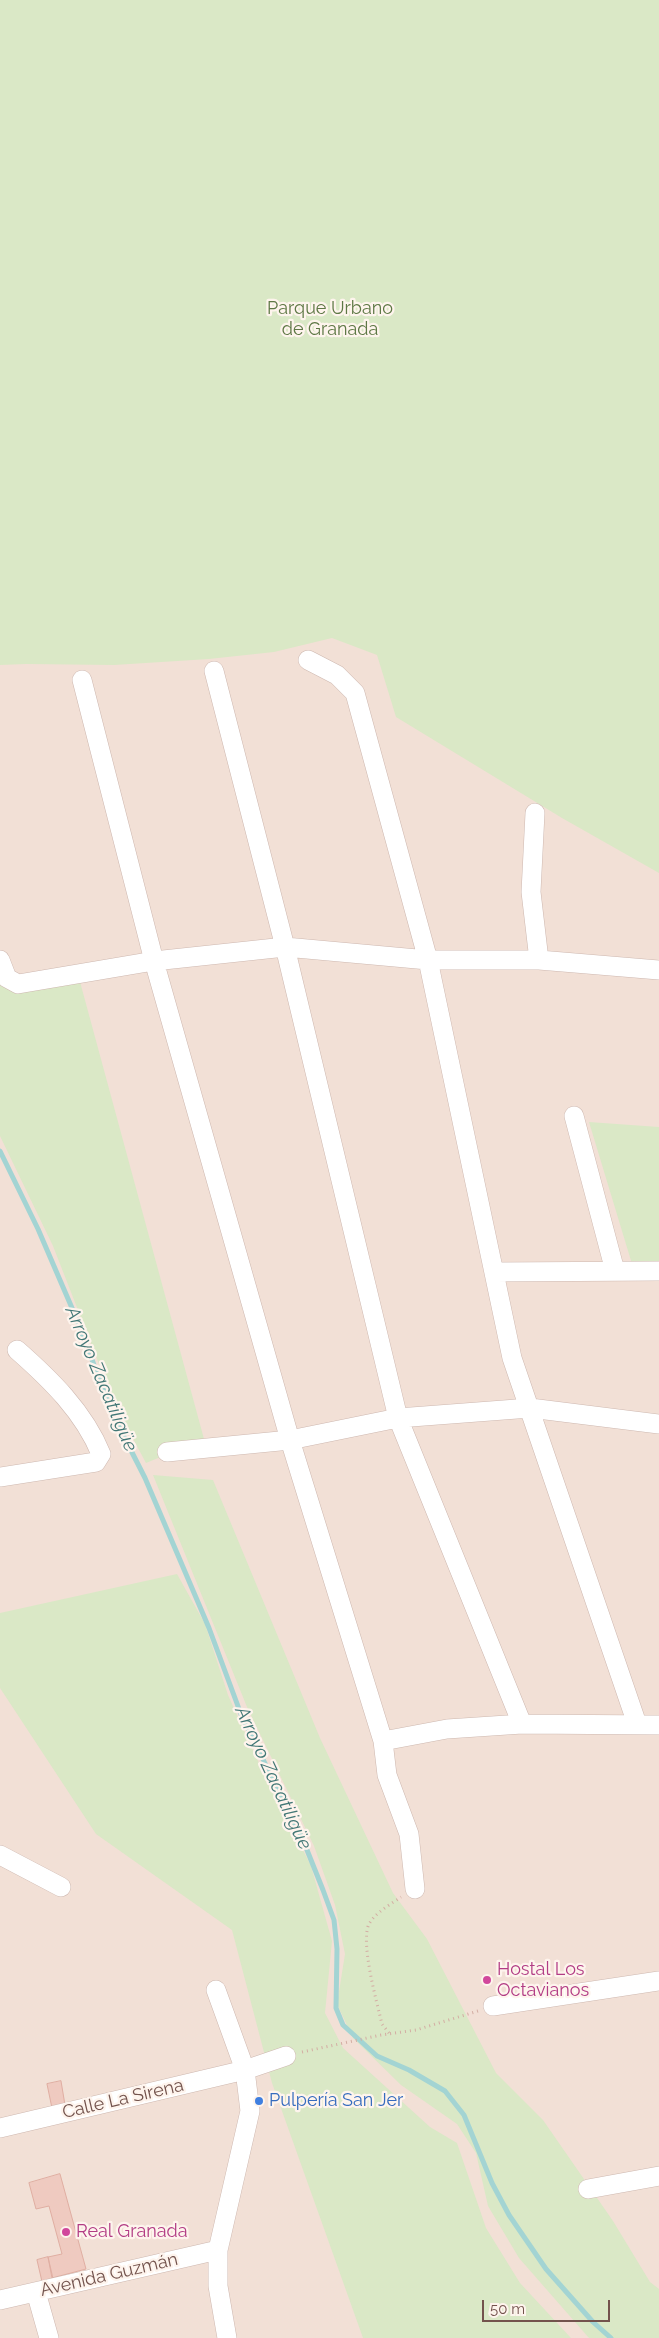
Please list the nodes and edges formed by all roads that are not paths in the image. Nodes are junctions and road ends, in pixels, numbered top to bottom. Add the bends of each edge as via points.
1 (308, 660) dead end
2 (214, 671) dead end
3 (82, 680) dead end
4 (535, 813) dead end
5 (285, 947) junction
6 (0, 960) edge
7 (428, 960) junction
8 (538, 960) junction
9 (154, 961) junction
10 (659, 970) edge
11 (574, 1116) dead end
12 (615, 1271) junction
13 (659, 1271) edge
14 (494, 1272) junction
15 (17, 1350) dead end
16 (530, 1408) junction
17 (398, 1418) junction
18 (659, 1424) edge
19 (290, 1440) junction
20 (167, 1452) dead end
21 (0, 1477) edge
22 (522, 1724) junction
23 (637, 1724) junction
24 (659, 1725) edge
25 (383, 1741) junction
26 (0, 1855) edge
27 (61, 1887) dead end
28 (415, 1889) road end
29 (659, 1982) edge
30 (216, 1990) dead end
31 (493, 2006) road end
32 (286, 2056) road end
33 (245, 2070) junction
34 (0, 2128) edge
35 (659, 2176) edge
36 (588, 2189) dead end
37 (218, 2250) junction
38 (36, 2292) junction
39 (0, 2300) edge
40 (49, 2338) edge
41 (227, 2338) edge

1 - 7 street via 337,675 355,693
2 - 5 street
3 - 9 street
4 - 8 street via 531,892
5 - 7 street
5 - 9 street
5 - 17 street
6 - 9 street via 7,978 18,984
7 - 8 street
7 - 14 street
8 - 10 street
9 - 19 street
11 - 12 street
12 - 13 street
12 - 14 street
14 - 16 street via 512,1358
15 - 21 street via 53,1382 94,1436 101,1454 96,1462
16 - 17 street
16 - 18 street
16 - 23 street
17 - 19 street
17 - 22 street
19 - 20 street
19 - 25 street
22 - 23 street
22 - 25 street via 446,1729
23 - 24 street
25 - 28 street via 387,1775 409,1834
26 - 27 street
29 - 31 street
30 - 33 street
32 - 33 street, Calle La Sirena
33 - 34 street, Calle La Sirena
33 - 37 street via 250,2111
35 - 36 street
37 - 38 street, Avenida Guzmán
37 - 41 street via 218,2286
38 - 39 street, Avenida Guzmán
38 - 40 street

